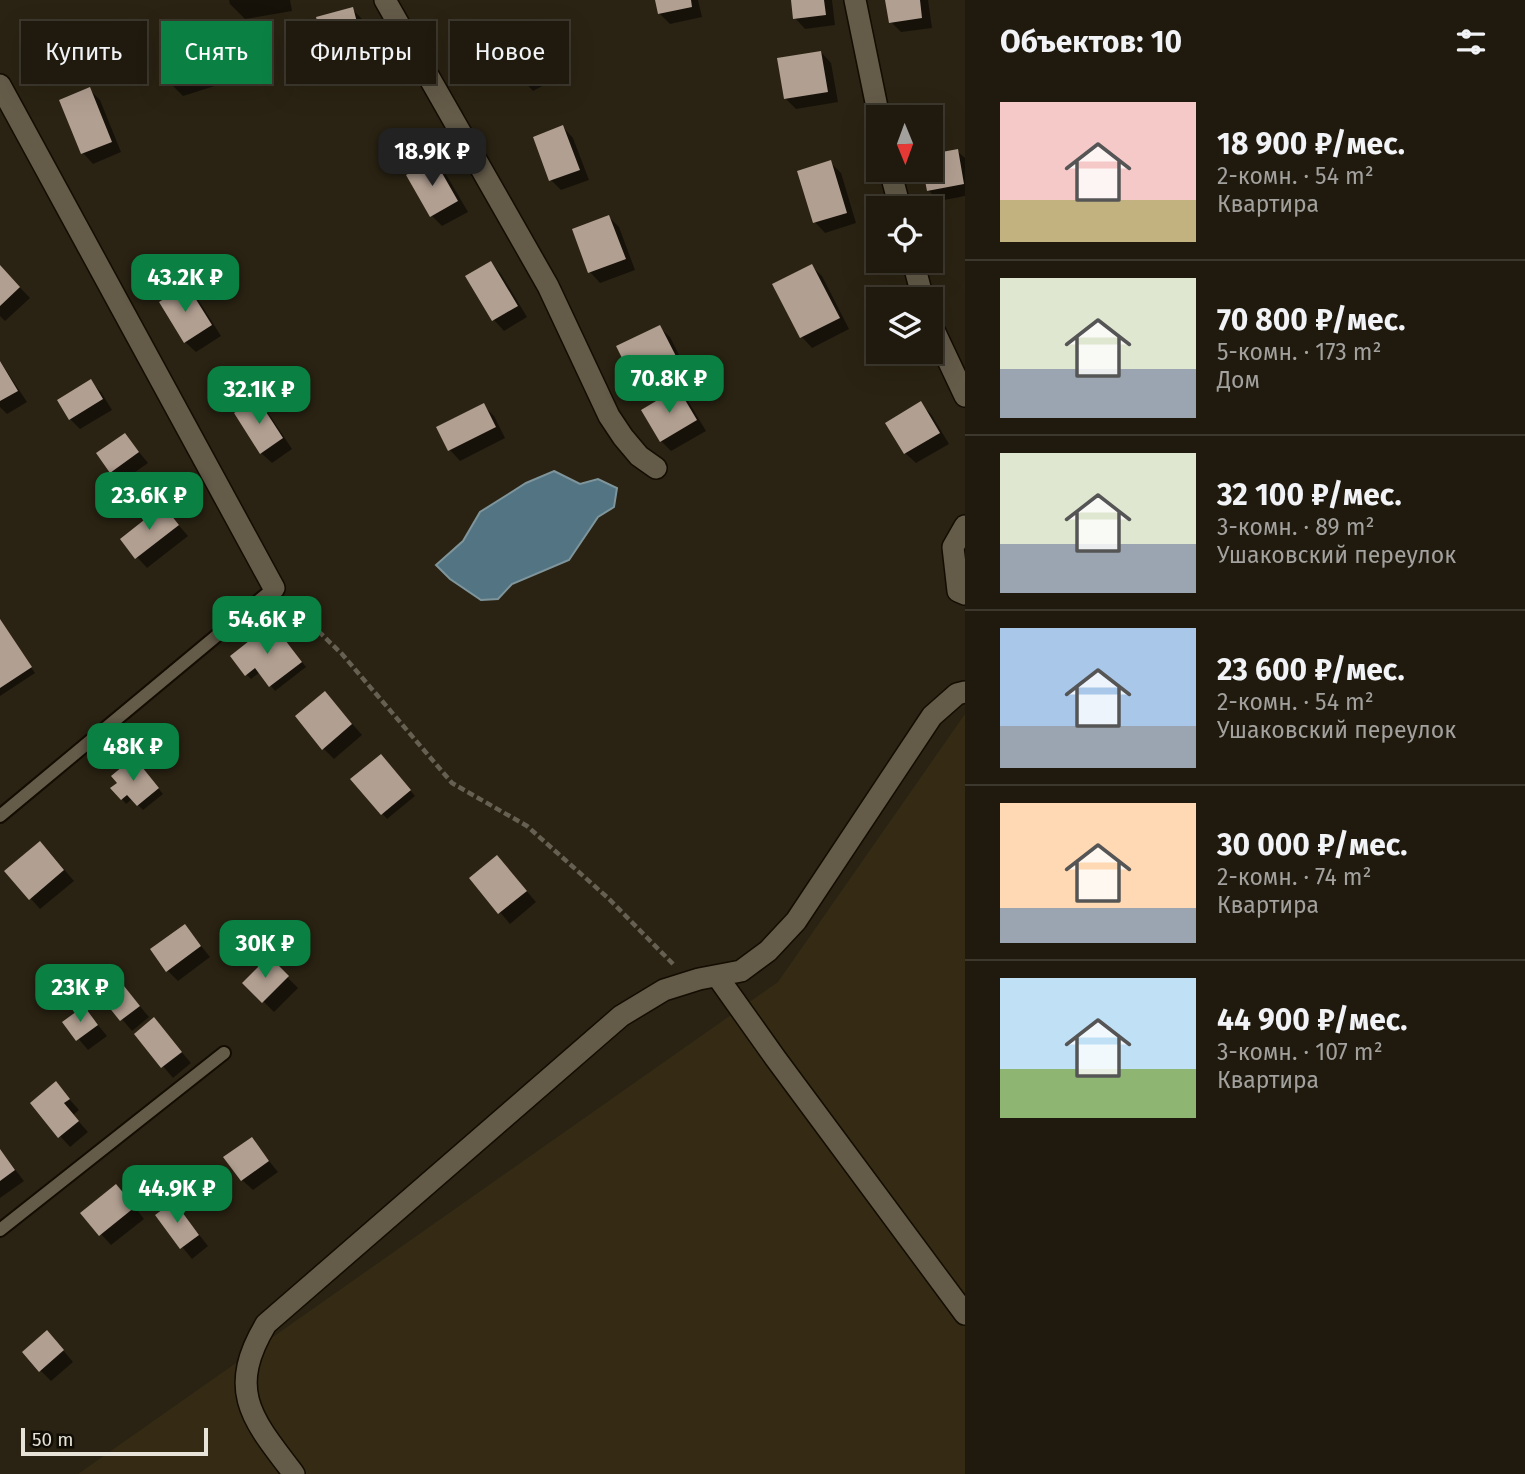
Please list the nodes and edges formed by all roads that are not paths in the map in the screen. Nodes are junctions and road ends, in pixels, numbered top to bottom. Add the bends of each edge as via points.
1 (385, 0) edge
2 (855, 0) edge
3 (1, 92) edge
4 (877, 105) edge
5 (943, 349) edge
6 (965, 396) edge
7 (656, 468) dead end
8 (965, 526) edge
9 (274, 588) joint
10 (965, 594) edge
11 (965, 692) edge
12 (0, 816) edge
13 (708, 977) junction
14 (224, 1053) dead end
15 (0, 1230) edge
16 (965, 1314) edge
17 (294, 1474) edge

1 - 7 street via 548,286 609,416 639,456
2 - 4 street
3 - 9 street
5 - 6 street
8 - 10 street via 953,547 958,591
9 - 12 lane
11 - 13 street via 932,716 796,921 741,971
13 - 16 street
13 - 17 street via 664,990 621,1016 266,1324 255,1341 245,1379 247,1403 258,1426
14 - 15 lane

